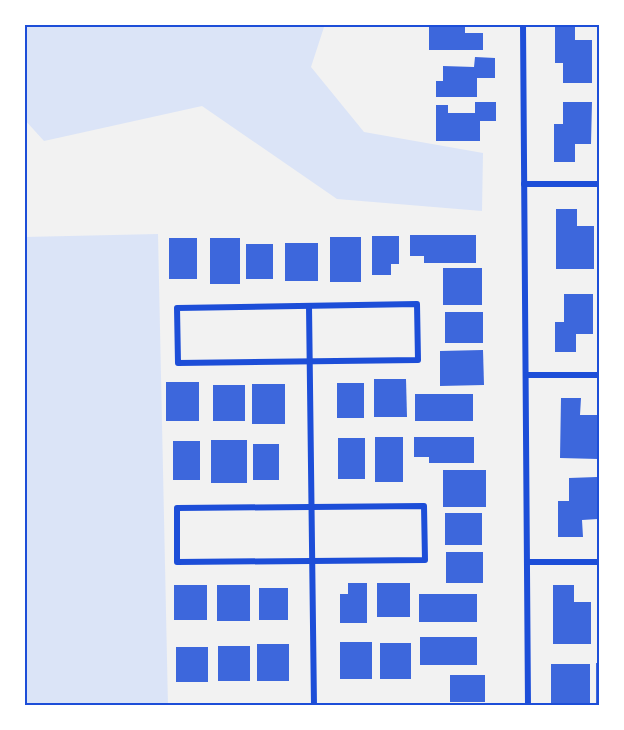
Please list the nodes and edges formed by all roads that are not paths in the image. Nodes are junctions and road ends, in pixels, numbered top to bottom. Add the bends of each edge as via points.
1 (523, 24) edge
2 (524, 184) junction
3 (600, 184) edge
4 (309, 306) junction
5 (309, 361) junction
6 (526, 375) junction
7 (600, 375) edge
8 (311, 507) junction
9 (312, 560) junction
10 (527, 562) junction
11 (600, 562) edge
12 (314, 706) edge
13 (402, 706) edge
14 (429, 706) edge
15 (528, 706) edge

1 - 2 street
2 - 3 street
2 - 6 street
4 - 5 street
4 - 5 street via 417,304 418,360
4 - 5 street via 177,308 178,363
5 - 8 street
6 - 7 street
6 - 10 street
8 - 9 street
8 - 9 street via 424,506 425,560
8 - 9 street via 177,508 177,561
9 - 12 street
10 - 11 street
10 - 15 street
13 - 14 street

